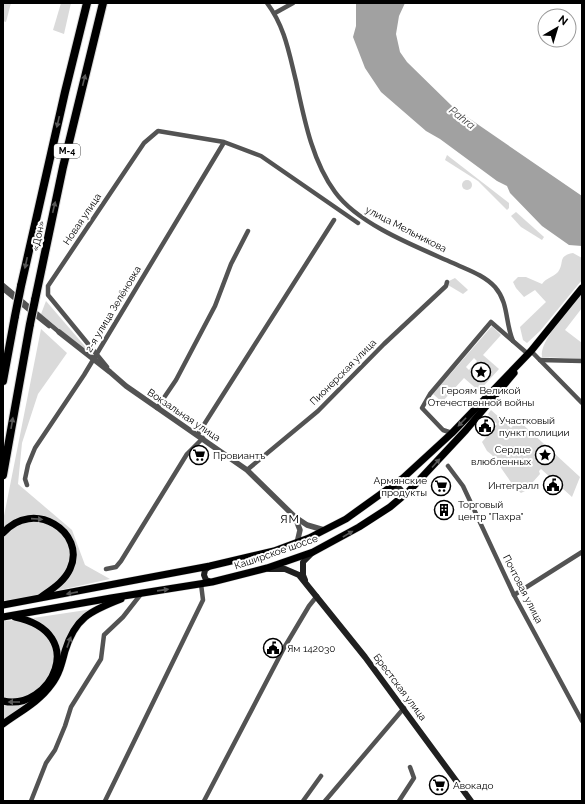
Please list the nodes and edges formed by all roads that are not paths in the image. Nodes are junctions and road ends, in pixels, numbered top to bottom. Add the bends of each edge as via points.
1 (87, 3) edge
2 (103, 3) edge
3 (267, 3) edge
4 (293, 3) edge
5 (274, 14) junction
6 (223, 143) junction
7 (334, 220) dead end
8 (358, 223) dead end
9 (248, 231) dead end
10 (447, 282) dead end
11 (3, 285) edge
12 (582, 288) edge
13 (3, 289) edge
14 (59, 332) junction
15 (514, 341) junction
16 (530, 352) junction
17 (96, 354) junction
18 (93, 359) junction
19 (540, 360) junction
20 (582, 361) edge
21 (110, 372) junction
22 (3, 377) edge
23 (582, 404) edge
24 (157, 408) junction
25 (452, 433) junction
26 (198, 434) junction
27 (203, 438) junction
28 (448, 466) dead end
29 (247, 470) junction
30 (3, 475) edge
31 (27, 485) dead end
32 (391, 488) junction
33 (399, 500) junction
34 (295, 517) junction
35 (324, 530) junction
36 (3, 533) edge
37 (297, 543) junction
38 (313, 552) junction
39 (582, 552) edge
40 (210, 566) junction
41 (106, 569) dead end
42 (257, 570) junction
43 (212, 582) junction
44 (200, 584) junction
45 (310, 588) junction
46 (138, 593) junction
47 (514, 595) junction
48 (317, 596) junction
49 (38, 599) junction
50 (3, 605) edge
51 (11, 616) junction
52 (3, 617) edge
53 (3, 701) edge
54 (404, 708) junction
55 (582, 721) edge
56 (3, 724) edge
57 (410, 767) dead end
58 (321, 776) dead end
59 (31, 801) edge
60 (104, 801) edge
61 (204, 801) edge
62 (303, 801) edge
63 (325, 801) edge
64 (399, 801) edge
65 (471, 801) edge

1 -> 22 highway, «Дон» / М-4, bridge via 21,286
30 -> 2 highway, «Дон» / М-4, bridge via 35,300
3 - 5 street, улица Мельникова
4 - 5 street
5 - 15 street, улица Мельникова via 287,42 307,130 335,192 364,219 421,249 480,275 495,288 505,304 509,332
6 - 8 street, Новая улица via 261,156
6 - 17 street, 2-я улица Зелёновка
6 - 17 street, Новая улица via 158,131 147,140 48,286 48,295
7 - 26 street
9 - 24 street via 231,264 215,306 176,380
10 - 29 street, Пионерская улица via 446,286 318,411
11 - 14 street
12 - 16 main road, Каширское шоссе
13 - 14 street
14 - 18 street, Вокзальная улица
15 - 16 street
15 - 25 street via 491,322 430,394 422,408 443,430
16 - 19 street
16 -> 25 main road, Каширское шоссе
33 -> 16 main road, Каширское шоссе via 482,412
17 - 18 street, 2-я улица Зелёновка
17 - 21 street, Новая улица
18 - 21 street, Вокзальная улица
18 - 31 street, 2-я улица Зелёновка via 35,448 28,465 25,479
19 - 20 street
19 - 23 street
21 - 24 street, Вокзальная улица
24 - 26 street, Вокзальная улица
25 - 32 main road, Каширское шоссе
26 - 27 street, Вокзальная улица
27 - 29 street, Вокзальная улица
27 - 41 street via 187,454 121,561 116,567
28 - 47 street, Почтовая улица via 463,486
29 - 34 street, Вокзальная улица
32 - 33 main road via 401,490
32 - 35 main road, Каширское шоссе via 346,519
38 -> 33 main road, Каширское шоссе
34 - 35 street, Вокзальная улица
34 - 37 street via 300,530
35 - 37 main road, Каширское шоссе
36 -> 49 main road via 20,520 38,518 56,525 67,538 72,555 70,570 58,585
37 - 40 main road, Каширское шоссе
38 - 42 main road, Каширское шоссе
38 - 45 main road, Брестская улица via 303,562 302,568
39 - 47 street
40 - 43 main road via 204,575 206,580
40 -> 49 main road, Каширское шоссе
42 - 43 main road, Каширское шоссе
42 - 45 main road, Брестская улица via 290,570 299,575
43 - 44 main road, Каширское шоссе
46 -> 44 main road, Каширское шоссе
44 - 60 street via 203,600
45 - 48 main road, Брестская улица
46 - 51 main road, Каширское шоссе
56 -> 46 main road via 37,700 52,685 71,635 85,616
46 - 59 street via 123,617 104,635 101,659 71,707 55,750 46,763
47 - 55 street, Почтовая улица
48 - 54 main road, Брестская улица
48 - 61 street via 286,646
49 - 50 main road, Каширское шоссе
51 - 52 main road, Каширское шоссе
51 -> 53 main road via 36,623 48,632 57,649 57,661 47,682 32,698 16,702
54 - 63 street
54 - 65 main road, Брестская улица
57 - 64 street via 415,776
58 - 62 street

